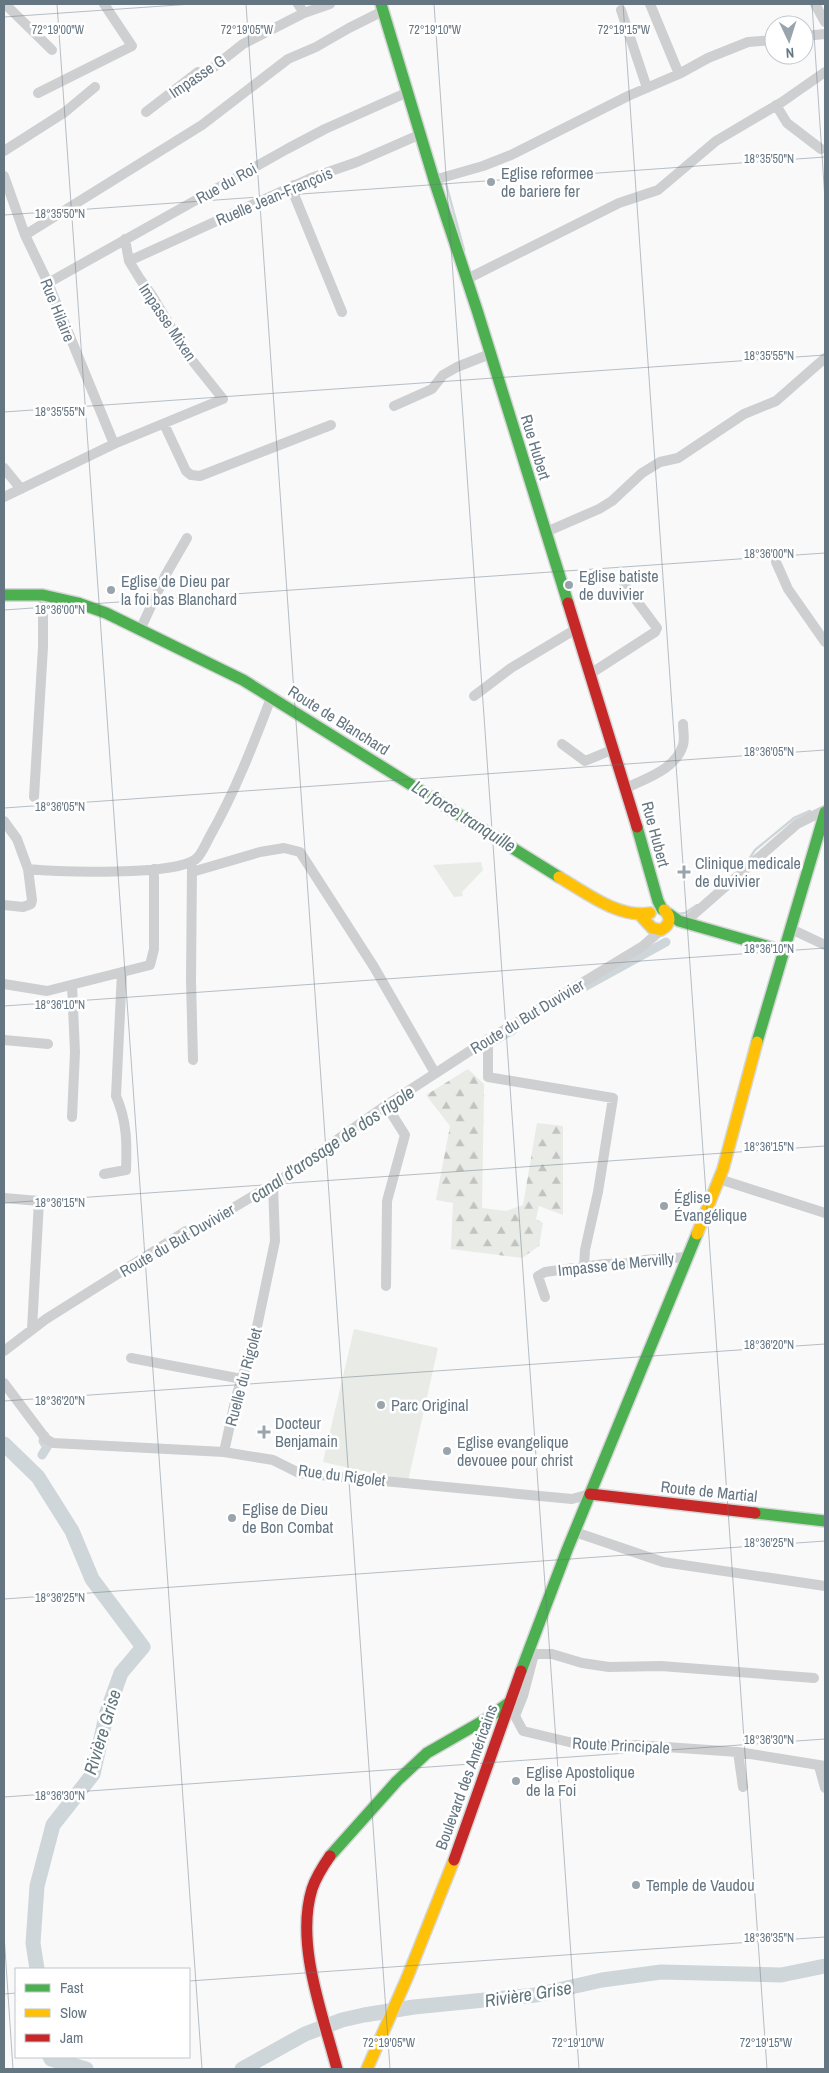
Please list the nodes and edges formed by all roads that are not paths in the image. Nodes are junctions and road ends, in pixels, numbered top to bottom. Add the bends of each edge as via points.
1 (5, 4) edge
2 (104, 4) edge
3 (298, 4) edge
4 (330, 4) edge
5 (650, 4) edge
6 (815, 4) edge
7 (382, 8) edge
8 (622, 10) dead end
9 (304, 13) junction
10 (825, 22) edge
11 (764, 41) edge
12 (52, 50) dead end
13 (825, 72) edge
14 (679, 74) junction
15 (95, 87) dead end
16 (647, 88) junction
17 (408, 92) junction
18 (38, 93) dead end
19 (776, 105) junction
20 (146, 112) dead end
21 (421, 134) junction
22 (821, 148) dead end
23 (4, 151) edge
24 (4, 176) edge
25 (434, 180) junction
26 (294, 186) junction
27 (25, 235) junction
28 (125, 240) junction
29 (130, 261) junction
30 (467, 279) junction
31 (48, 283) junction
32 (342, 312) dead end
33 (490, 354) junction
34 (825, 358) edge
35 (394, 406) dead end
36 (164, 424) junction
37 (332, 425) dead end
38 (114, 444) junction
39 (4, 468) edge
40 (21, 489) junction
41 (4, 498) edge
42 (546, 532) junction
43 (187, 538) dead end
44 (776, 562) dead end
45 (624, 584) dead end
46 (4, 595) edge
47 (44, 595) junction
48 (576, 629) junction
49 (140, 630) junction
50 (825, 642) edge
51 (590, 674) junction
52 (474, 696) dead end
53 (271, 698) junction
54 (683, 724) dead end
55 (562, 744) dead end
56 (614, 749) junction
57 (626, 788) junction
58 (34, 797) dead end
59 (825, 811) edge
60 (4, 821) edge
61 (193, 861) junction
62 (154, 868) junction
63 (28, 869) junction
64 (192, 872) junction
65 (4, 905) edge
66 (655, 916) junction
67 (682, 921) junction
68 (791, 929) junction
69 (825, 945) edge
70 (784, 951) junction
71 (122, 972) junction
72 (4, 984) edge
73 (72, 985) junction
74 (488, 1039) junction
75 (4, 1040) edge
76 (48, 1044) dead end
77 (193, 1060) dead end
78 (435, 1073) junction
79 (386, 1105) junction
80 (72, 1117) dead end
81 (104, 1174) dead end
82 (719, 1179) junction
83 (273, 1184) junction
84 (4, 1198) edge
85 (825, 1213) edge
86 (688, 1257) junction
87 (584, 1267) junction
88 (386, 1286) dead end
89 (545, 1297) dead end
90 (32, 1329) junction
91 (4, 1351) edge
92 (131, 1358) dead end
93 (242, 1379) junction
94 (4, 1383) edge
95 (224, 1452) junction
96 (590, 1494) junction
97 (825, 1521) edge
98 (575, 1532) junction
99 (825, 1586) edge
100 (536, 1632) junction
101 (534, 1654) junction
102 (814, 1678) dead end
103 (510, 1701) junction
104 (738, 1752) junction
105 (822, 1766) edge
106 (743, 1787) dead end
107 (825, 1788) edge
108 (337, 2069) edge
109 (367, 2069) edge

1 - 12 street
2 - 18 street via 132,46
3 - 9 street
4 - 9 street, Impasse G
5 - 14 street
6 - 10 street
7 - 17 street, Rue Hubert
7 - 27 street via 316,47 288,59 202,125
8 - 16 street
9 - 20 street, Impasse G via 243,44 205,74 198,72
11 - 14 street via 748,42
13 - 19 street
14 - 16 street
15 - 23 street via 65,112
16 - 25 street via 511,155
17 - 21 street, Rue Hubert
17 - 28 street, Rue du Roi via 325,129
19 - 22 street via 787,123
19 - 30 street via 716,141 658,190 619,203
21 - 25 street, Rue Hubert
21 - 26 street, Ruelle Jean-François
24 - 27 street, Rue Hilaire
25 - 30 street, Rue Hubert
26 - 29 street, Ruelle Jean-François
26 - 32 street via 295,197
27 - 31 street, Rue Hilaire
28 - 29 street, Impasse Mixen
28 - 31 street, Rue du Roi
29 - 36 street, Impasse Mixen via 187,354 223,399
30 - 33 street, Rue Hubert
31 - 38 street, Rue Hilaire
33 - 35 street via 457,367 444,375 432,389
33 - 42 street, Rue Hubert
34 - 42 street via 776,402 744,414 678,458 660,462 642,472 619,495 598,509
36 - 37 street via 186,471 200,476
36 - 38 street
38 - 40 street
39 - 40 street
40 - 41 street
42 - 48 street, Rue Hubert
43 - 49 street
44 - 50 street via 788,589
45 - 51 street via 657,628
46 - 47 street, Route de Blanchard
47 - 49 street, Route de Blanchard via 98,610
47 - 58 street
48 - 51 street, Rue Hubert
48 - 52 street via 511,668
49 - 53 street, Route de Blanchard via 243,680
51 - 56 street, Rue Hubert
53 - 61 street via 228,804
53 - 66 street, Route de Blanchard via 586,893 612,906
54 - 57 street via 683,746 665,768
55 - 56 street via 585,761
56 - 57 street, Rue Hubert
57 - 66 street, Rue Hubert
59 - 67 street via 797,824
59 - 68 street, Boulevard des Américains
60 - 63 street via 18,839
61 - 62 street
61 - 64 street
62 - 63 street via 118,872
62 - 71 street via 154,949 150,965
63 - 65 street via 31,904 23,907
64 - 77 street
64 - 78 street via 260,852 284,848 300,852 374,967
66 - 67 street
66 - 67 street, Route de Blanchard
66 - 74 street, Route du But Duvivier via 643,946
67 - 70 street, Route de Blanchard
68 - 69 street
68 - 70 street, Boulevard des Américains
70 - 82 street, Boulevard des Américains
71 - 73 street
71 - 81 street via 116,1096 127,1135 126,1170
72 - 73 street via 47,991
73 - 80 street via 75,1052
74 - 78 street, Route du But Duvivier
74 - 87 street via 488,1077 613,1098
75 - 76 street
78 - 79 street, Route du But Duvivier
79 - 83 street, Route du But Duvivier
79 - 88 street via 405,1135 387,1201
82 - 85 street
82 - 86 street, Boulevard des Américains
83 - 90 street, Route du But Duvivier via 186,1236 186,1231
83 - 93 street, Ruelle du Rigolet via 276,1242
84 - 90 street via 39,1200
86 - 87 street, Impasse de Mervilly
86 - 96 street, Boulevard des Américains
87 - 89 street, Impasse de Mervilly via 545,1272 538,1276
90 - 91 street, Route du But Duvivier
92 - 93 street
93 - 95 street, Ruelle du Rigolet
94 - 95 street, Rue du Rigolet via 46,1439 53,1443
95 - 96 street, Rue du Rigolet via 273,1460 299,1473 572,1499
96 - 97 street, Route de Martial
96 - 98 street, Boulevard des Américains
98 - 99 street via 663,1562
98 - 100 street, Boulevard des Américains
100 - 101 street, Route Principale via 538,1638
100 - 103 street, Boulevard des Américains
101 - 102 street via 552,1654 608,1667 661,1666
101 - 104 street, Route Principale via 515,1716 523,1732 564,1742 602,1746 637,1745
103 - 108 street via 414,1763 329,1857 315,1880 309,1899 307,1924 311,1964
103 - 109 street, Boulevard des Américains via 458,1848
104 - 105 street, Route Principale
104 - 106 street
105 - 107 street

